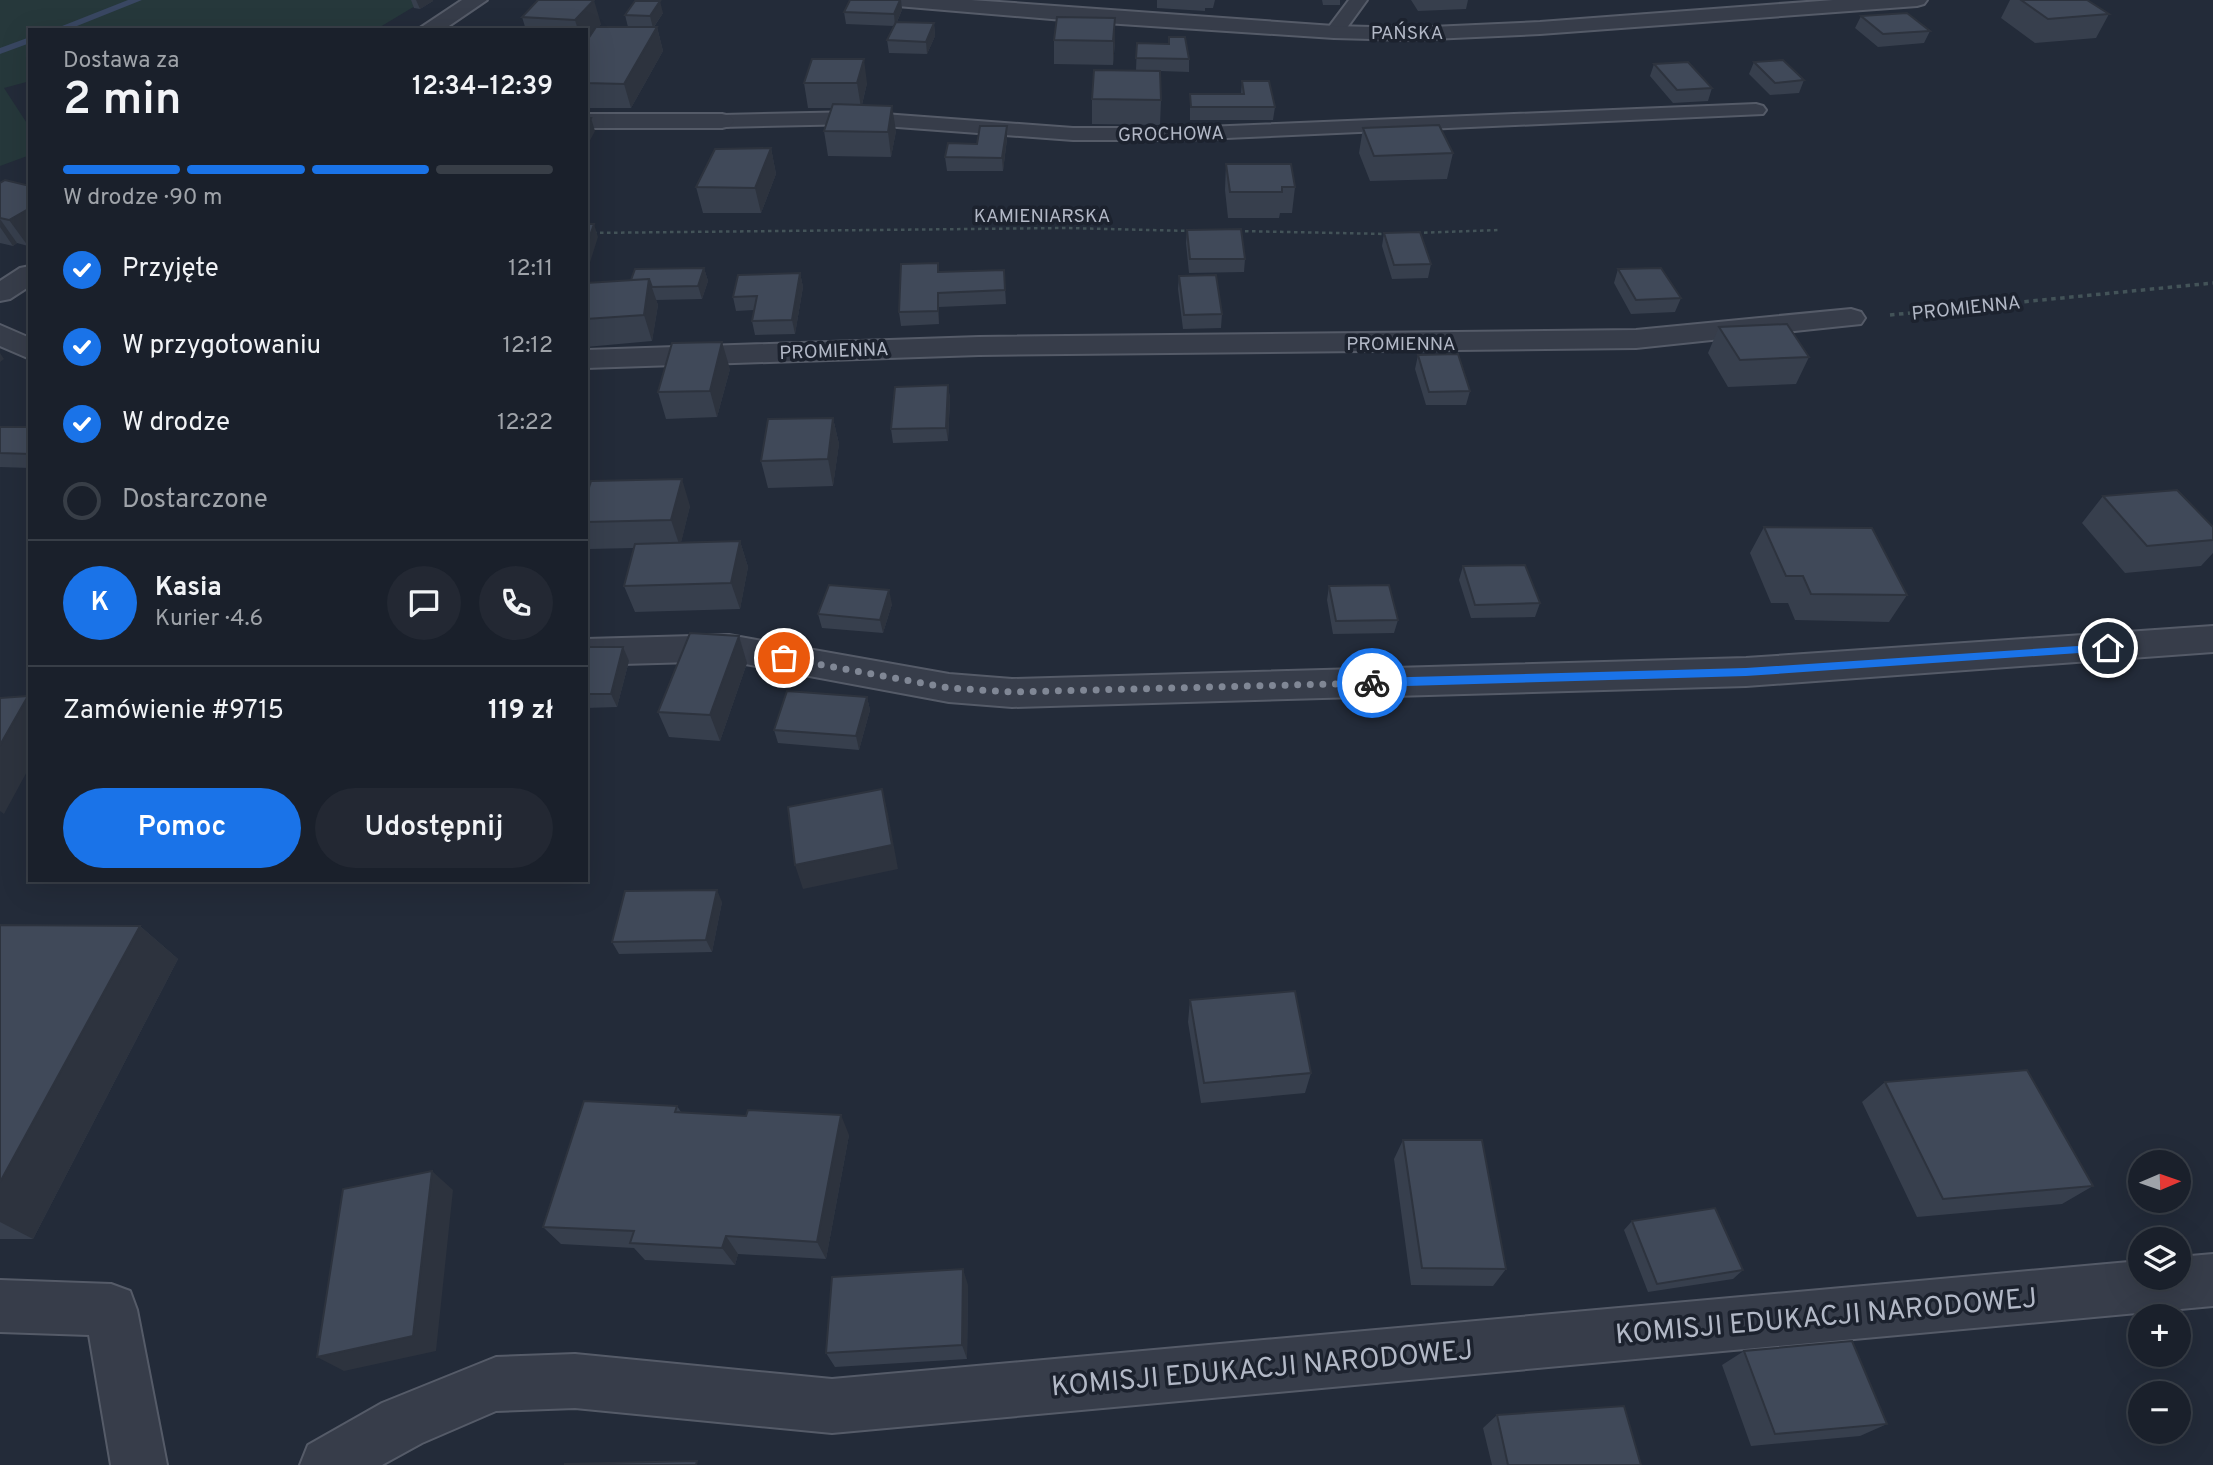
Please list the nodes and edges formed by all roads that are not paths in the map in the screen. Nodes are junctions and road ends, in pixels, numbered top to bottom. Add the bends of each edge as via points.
1 (477, 0) edge
2 (897, 0) edge
3 (1358, 0) edge
4 (1917, 0) edge
5 (431, 28) edge
6 (1334, 32) junction
7 (1756, 110) dead end
8 (588, 121) edge
9 (722, 121) joint
10 (28, 275) edge
11 (0, 293) edge
12 (1851, 318) road end
13 (0, 334) edge
14 (28, 349) edge
15 (588, 359) edge
16 (2213, 639) edge
17 (588, 652) edge
18 (2213, 1280) edge
19 (0, 1306) edge
20 (139, 1465) edge
21 (328, 1465) edge

1 - 5 street
2 - 6 street, PAŃSKA
3 - 6 lane
4 - 6 street, PAŃSKA via 1540,28
7 - 9 lane, GROCHOWA via 1181,134 1073,134 857,118
8 - 9 street, GROCHOWA
10 - 11 street
12 - 15 street, PROMIENNA via 1636,340 979,346
13 - 14 street
16 - 17 street via 1746,672 1012,692 949,688 729,648
18 - 21 street, KOMISJI EDUKACJI NARODOWEJ via 832,1406 575,1381 496,1384 402,1423
19 - 20 street via 111,1310

